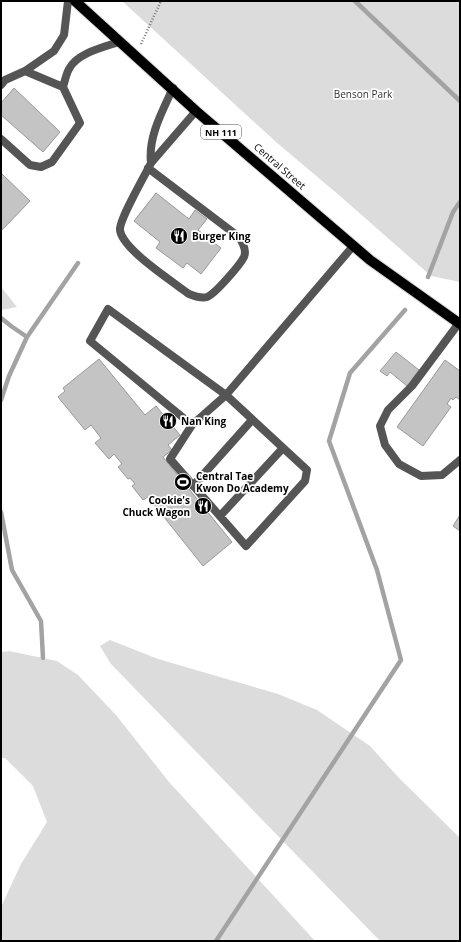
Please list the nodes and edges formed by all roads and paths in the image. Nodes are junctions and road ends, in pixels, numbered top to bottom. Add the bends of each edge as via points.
1 (68, 1) edge
2 (75, 1) edge
3 (161, 1) edge
4 (119, 42) junction
5 (136, 56) junction
6 (24, 71) junction
7 (1, 85) edge
8 (63, 87) junction
9 (173, 88) junction
10 (196, 111) junction
11 (1, 139) edge
12 (150, 166) junction
13 (354, 246) junction
14 (460, 323) edge
15 (226, 395) junction
16 (252, 420) junction
17 (192, 425) junction
18 (283, 448) junction
19 (460, 460) edge
20 (193, 486) junction
21 (220, 516) junction

1 - 6 lane via 64,35 54,51
2 - 4 main road, Central Street / NH 111
3 - 5 path
4 - 5 main road, Central Street / NH 111
4 - 8 lane via 94,50 76,61 69,68
5 - 9 main road, Central Street / NH 111
6 - 7 lane via 5,80
6 - 8 lane
8 - 11 lane via 80,123 52,162 41,167 30,165
9 - 10 main road, Central Street / NH 111
9 - 12 lane via 156,126
10 - 12 lane
10 - 13 main road, Central Street / NH 111
12 - 12 lane via 239,237 245,246 244,257 219,288 207,297 189,294 136,254 123,240 120,229 124,216
13 - 14 main road, Central Street / NH 111
13 - 15 lane
14 - 19 lane via 412,386 388,410 380,426 385,444 399,464 421,476 442,475
15 - 16 lane
15 - 17 lane
15 - 17 lane via 108,309 90,341
16 - 18 lane
16 - 20 lane
17 - 20 lane via 170,459
18 - 21 lane
18 - 21 lane via 307,470 305,481 246,546
20 - 21 lane

